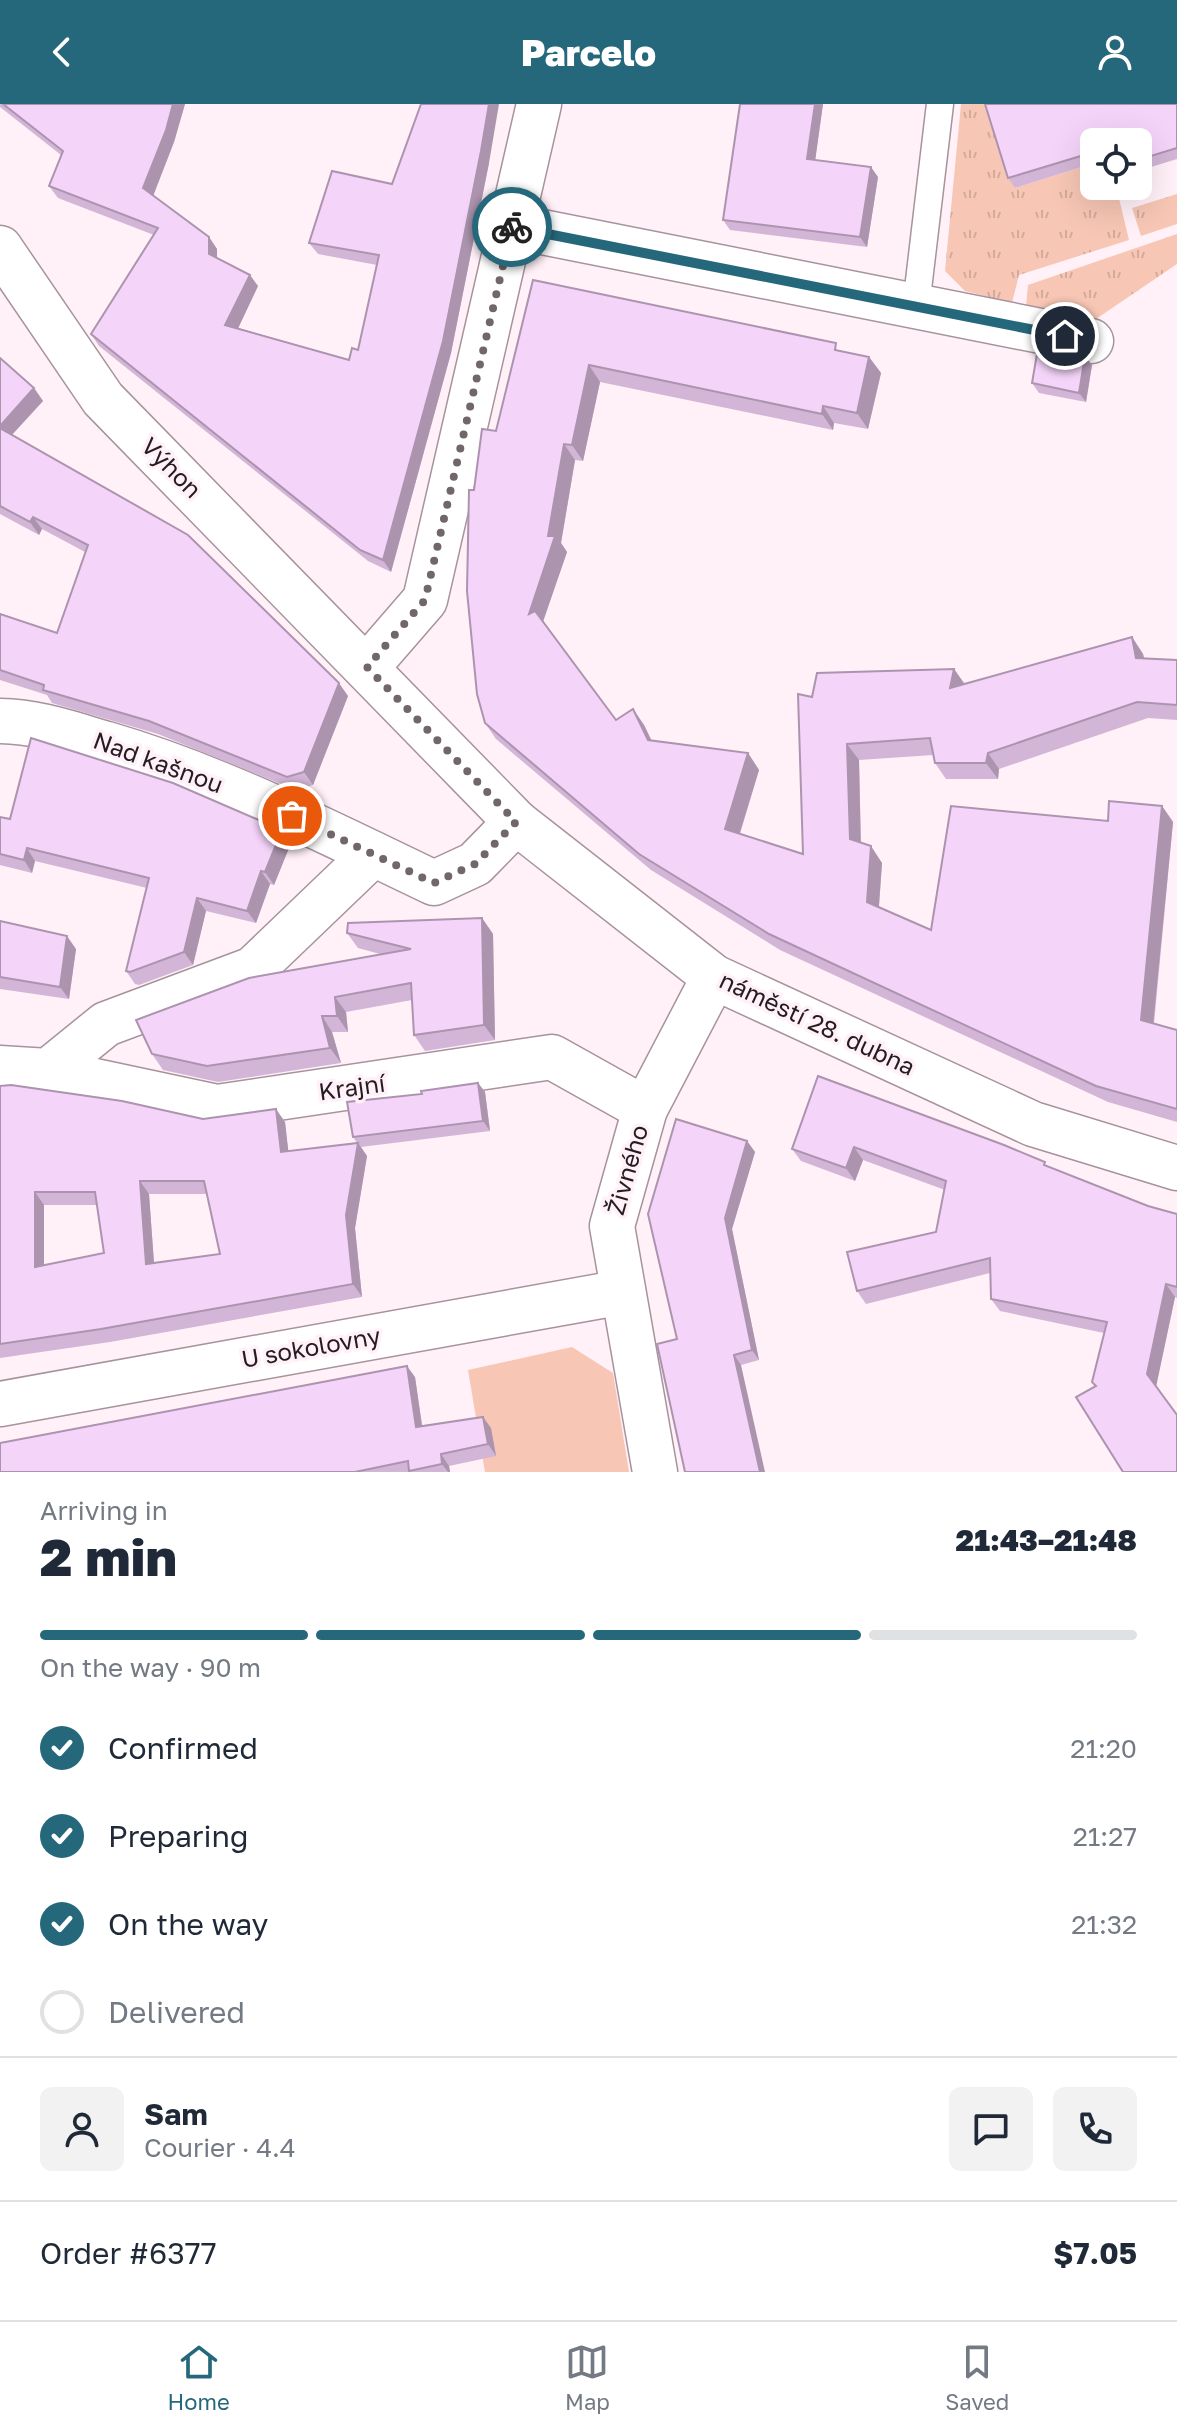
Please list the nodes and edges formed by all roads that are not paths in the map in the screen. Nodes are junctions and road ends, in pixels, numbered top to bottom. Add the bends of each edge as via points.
1 (539, 104) edge
2 (940, 104) edge
3 (512, 226) junction
4 (0, 248) edge
5 (916, 306) junction
6 (1091, 341) dead end
7 (367, 667) junction
8 (0, 721) edge
9 (516, 822) junction
10 (373, 854) junction
11 (714, 977) junction
12 (0, 1068) edge
13 (48, 1071) junction
14 (645, 1109) junction
15 (1177, 1168) edge
16 (623, 1292) junction
17 (0, 1404) edge
18 (655, 1472) edge

1 - 3 street
2 - 5 lane
3 - 5 street
3 - 7 street via 425,600
4 - 7 street, Výhon via 103,399
5 - 6 street
7 - 9 street, náměstí 28. dubna
8 - 10 street, Nad kašnou via 33,722 170,762
9 - 10 street, Nad kašnou via 475,864 434,883
9 - 11 street, náměstí 28. dubna
10 - 13 street via 253,969 106,1024
11 - 14 street, Živného
11 - 15 street, náměstí 28. dubna via 1033,1124
12 - 13 street, Krajní
13 - 14 street, Krajní via 217,1107 552,1057
14 - 16 street, Živného via 612,1226
16 - 17 street, U sokolovny
16 - 18 street, Živného

